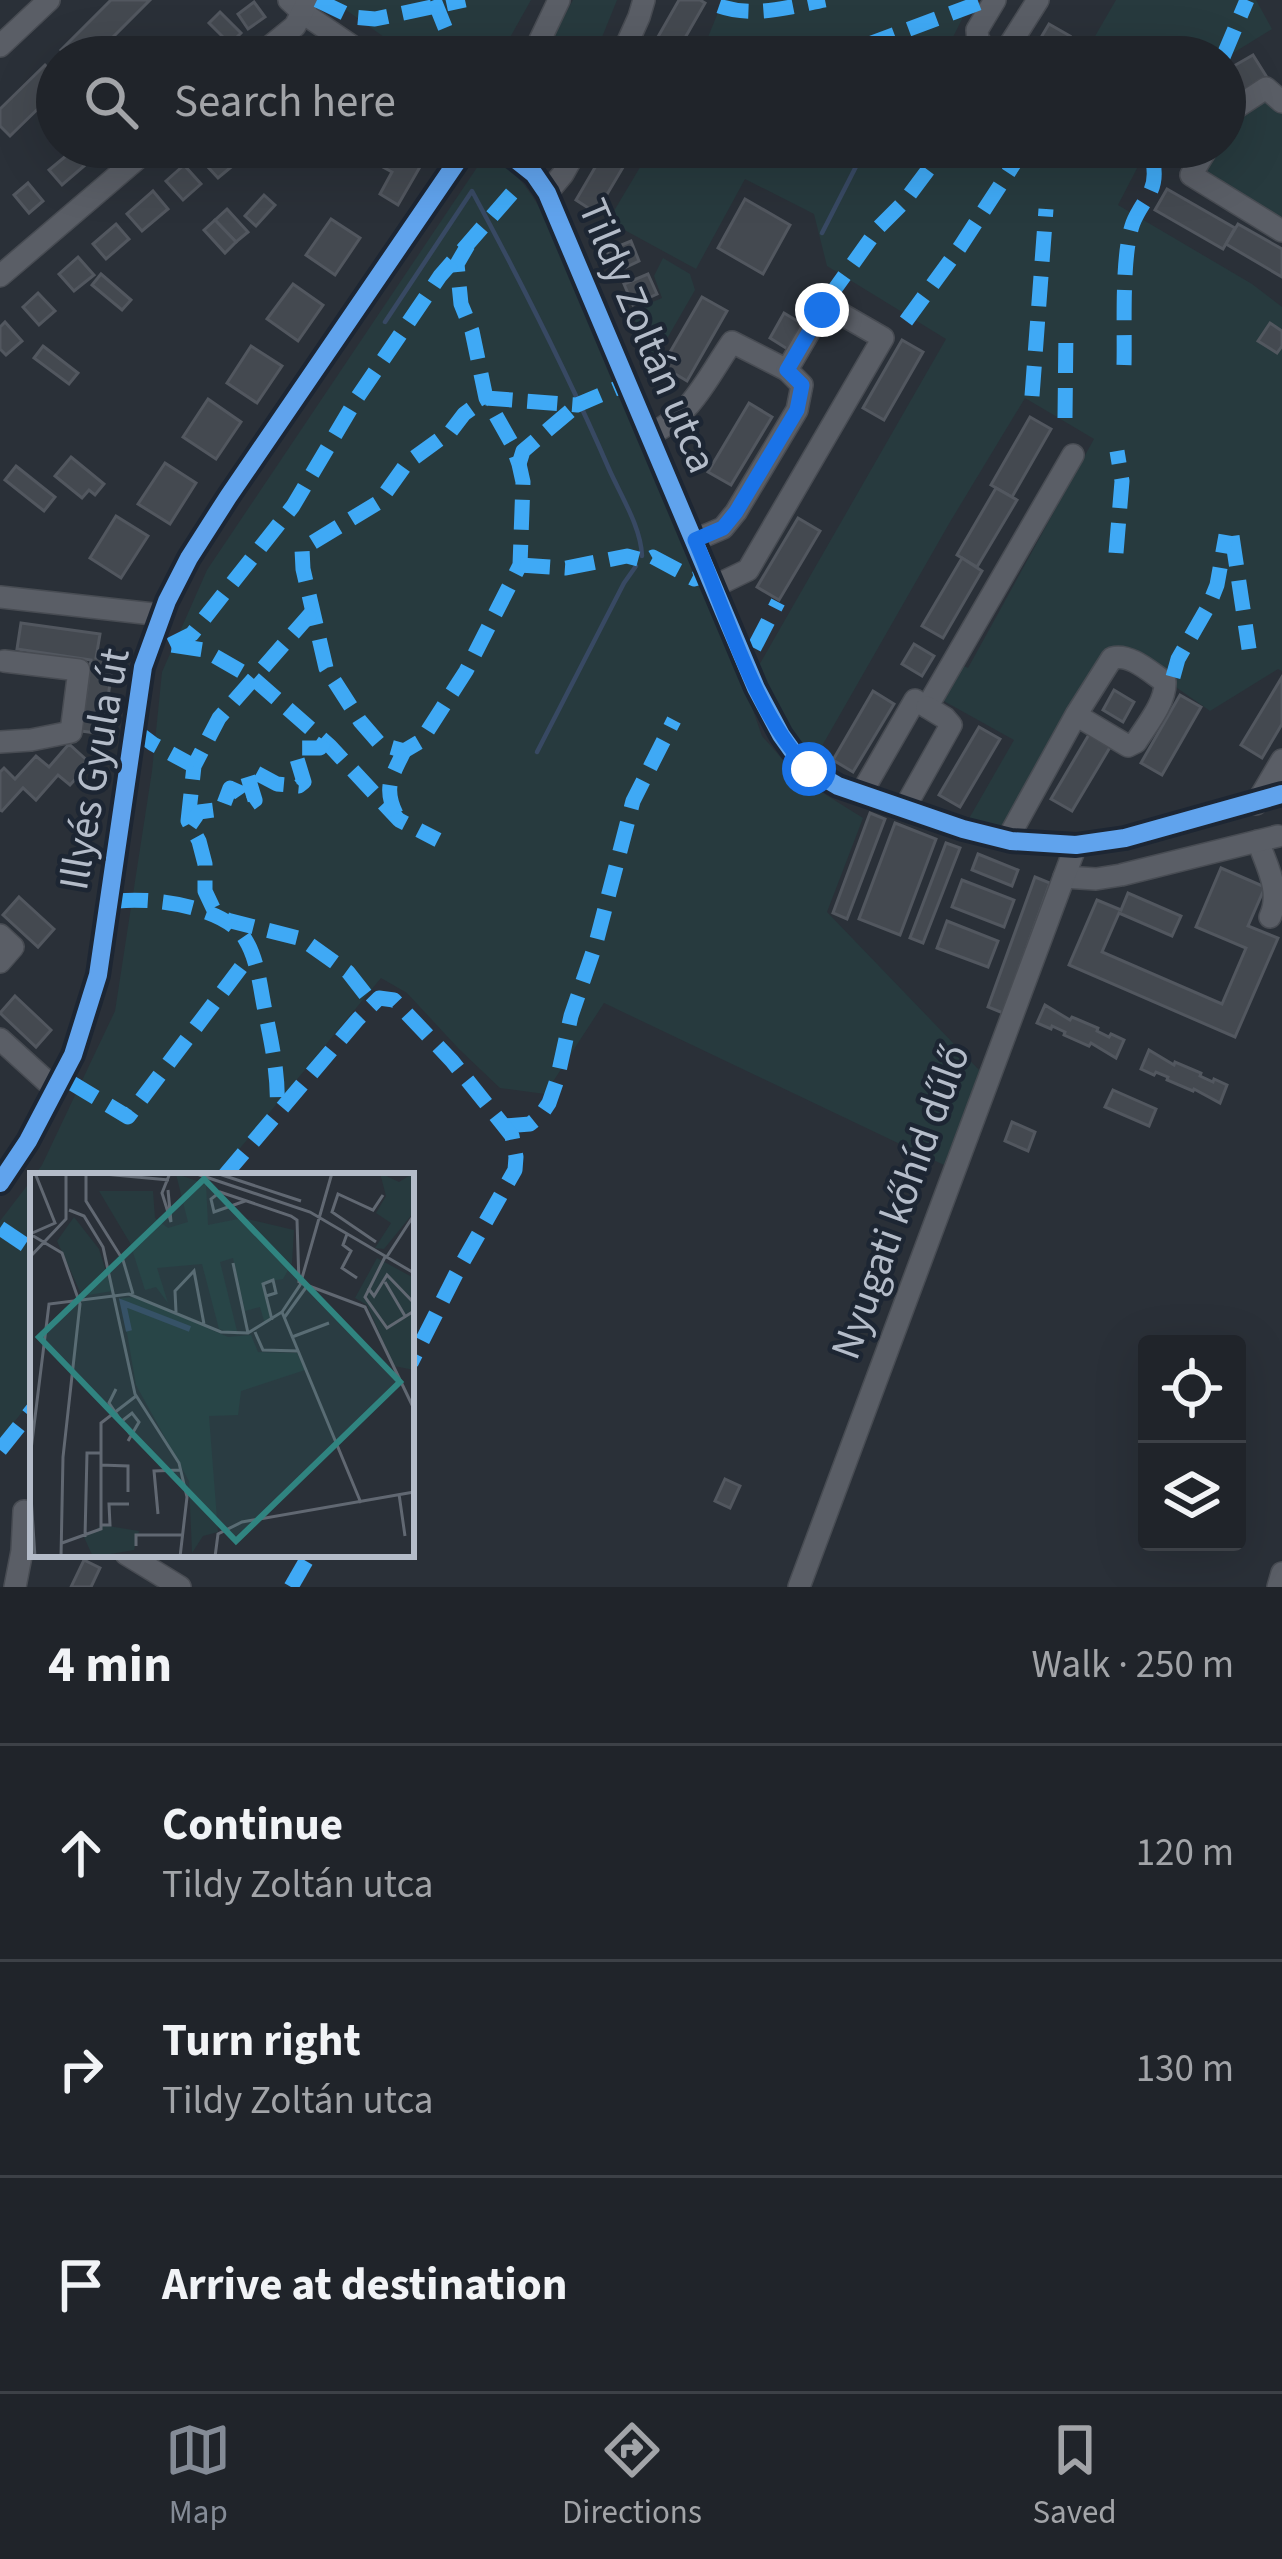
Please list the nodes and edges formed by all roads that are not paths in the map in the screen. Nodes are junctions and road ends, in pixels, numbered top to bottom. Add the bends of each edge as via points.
1 (49, 0) edge
2 (560, 0) edge
3 (644, 0) edge
4 (995, 0) edge
5 (1038, 0) edge
6 (300, 4) edge
7 (283, 36) edge
8 (341, 36) edge
9 (542, 36) edge
10 (630, 36) edge
11 (978, 36) edge
12 (1015, 36) edge
13 (0, 46) edge
14 (1246, 101) edge
15 (1282, 102) edge
16 (126, 168) edge
17 (453, 168) edge
18 (526, 168) edge
19 (566, 168) edge
20 (1195, 168) edge
21 (547, 193) junction
22 (1282, 231) edge
23 (0, 276) edge
24 (787, 370) junction
25 (651, 434) junction
26 (1073, 455) dead end
27 (695, 540) junction
28 (715, 586) junction
29 (0, 597) edge
30 (162, 615) junction
31 (4, 661) dead end
32 (927, 707) junction
33 (1076, 715) junction
34 (0, 742) edge
35 (1282, 760) edge
36 (861, 794) junction
37 (1269, 799) edge
38 (904, 809) junction
39 (1006, 840) junction
40 (1273, 842) edge
41 (1076, 845) junction
42 (1064, 877) junction
43 (1270, 916) dead end
44 (0, 935) edge
45 (0, 962) edge
46 (0, 1039) edge
47 (55, 1089) junction
48 (0, 1183) edge
49 (0, 1502) edge
50 (29, 1512) edge
51 (131, 1557) edge
52 (1282, 1573) edge
53 (15, 1587) edge
54 (180, 1587) edge
55 (799, 1587) edge
56 (1278, 1587) edge

1 - 13 street
2 - 9 street
3 - 10 street
4 - 11 street
5 - 12 street
6 - 7 street via 295,26
6 - 8 street
14 - 15 street via 1266,88
16 - 23 street
17 - 30 street, Illyés Gyula út via 228,497
18 - 21 street, Tildy Zoltán utca
19 - 21 street, Tildy Zoltán utca
20 - 22 street via 1191,175
21 - 25 street, Tildy Zoltán utca
24 - 25 street, Tildy Zoltán utca via 732,342 687,410
24 - 27 street, Tildy Zoltán utca via 802,385 797,410 736,512
24 - 28 street via 829,307 883,338 748,570
25 - 27 street, Tildy Zoltán utca
26 - 32 street
27 - 28 street, Tildy Zoltán utca
28 - 36 street, Tildy Zoltán utca via 781,736 809,769
29 - 30 street
30 - 47 street, Illyés Gyula út via 143,667 98,975
31 - 34 street via 79,670 71,732
32 - 36 street via 915,700
32 - 38 street via 951,725
33 - 33 street via 1112,658 1127,658 1165,682 1128,746
33 - 39 street
35 - 37 street
36 - 38 street, Tildy Zoltán utca
37 - 40 street
37 - 41 street, Tildy Zoltán utca
38 - 39 street, Tildy Zoltán utca
39 - 41 street, Tildy Zoltán utca
40 - 42 street via 1096,879
40 - 43 street
41 - 42 street, Nyugati kőhíd dűlő
42 - 55 street, Nyugati kőhíd dűlő
44 - 45 street via 13,946
46 - 47 street
47 - 48 street, Illyés Gyula út
49 - 50 street
50 - 53 street
51 - 54 street
52 - 56 street

